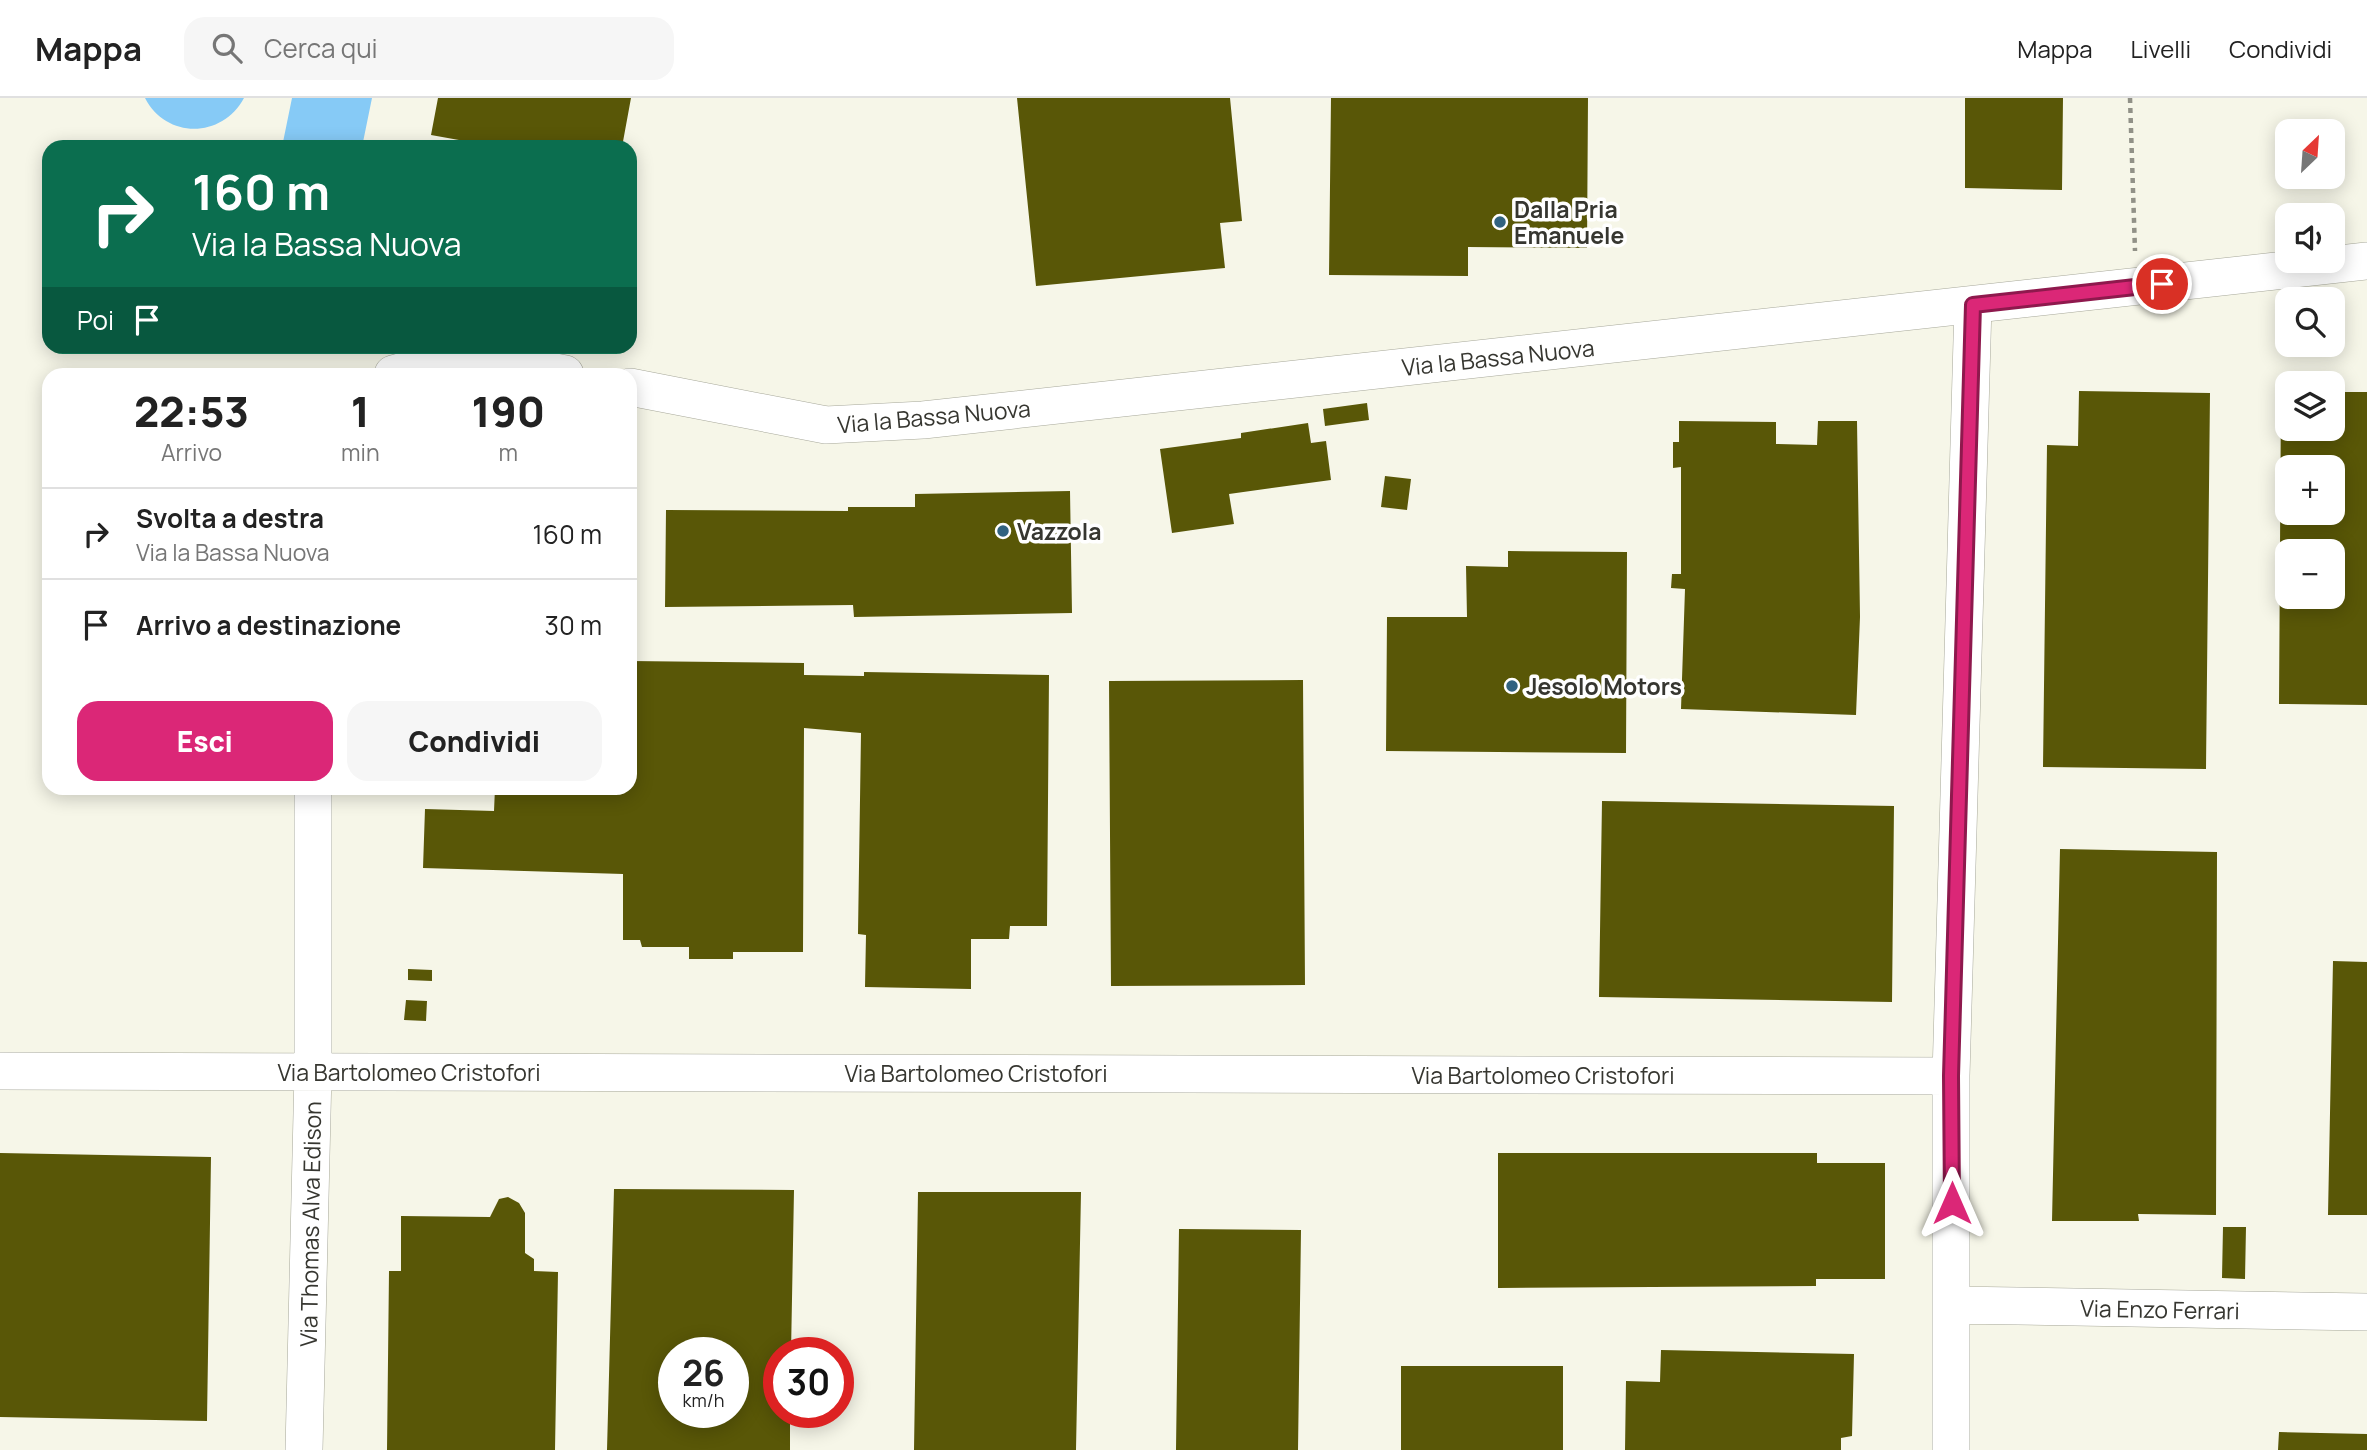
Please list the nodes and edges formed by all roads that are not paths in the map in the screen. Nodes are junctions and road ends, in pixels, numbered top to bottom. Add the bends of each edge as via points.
1 (2367, 261) edge
2 (1973, 305) junction
3 (415, 368) edge
4 (532, 368) edge
5 (637, 388) edge
6 (313, 795) edge
7 (0, 1070) edge
8 (313, 1072) junction
9 (1951, 1076) junction
10 (1953, 1305) junction
11 (2367, 1312) edge
12 (304, 1450) edge
13 (1951, 1450) edge

1 - 2 street, Via la Bassa Nuova
2 - 5 street, Via la Bassa Nuova via 909,421 826,425
2 - 9 street
3 - 4 street via 462,355
6 - 8 street, Via Thomas Alva Edison
7 - 8 street, Via Bartolomeo Cristofori
8 - 9 street, Via Bartolomeo Cristofori
8 - 12 street, Via Thomas Alva Edison
9 - 10 street
10 - 11 street, Via Enzo Ferrari
10 - 13 street

